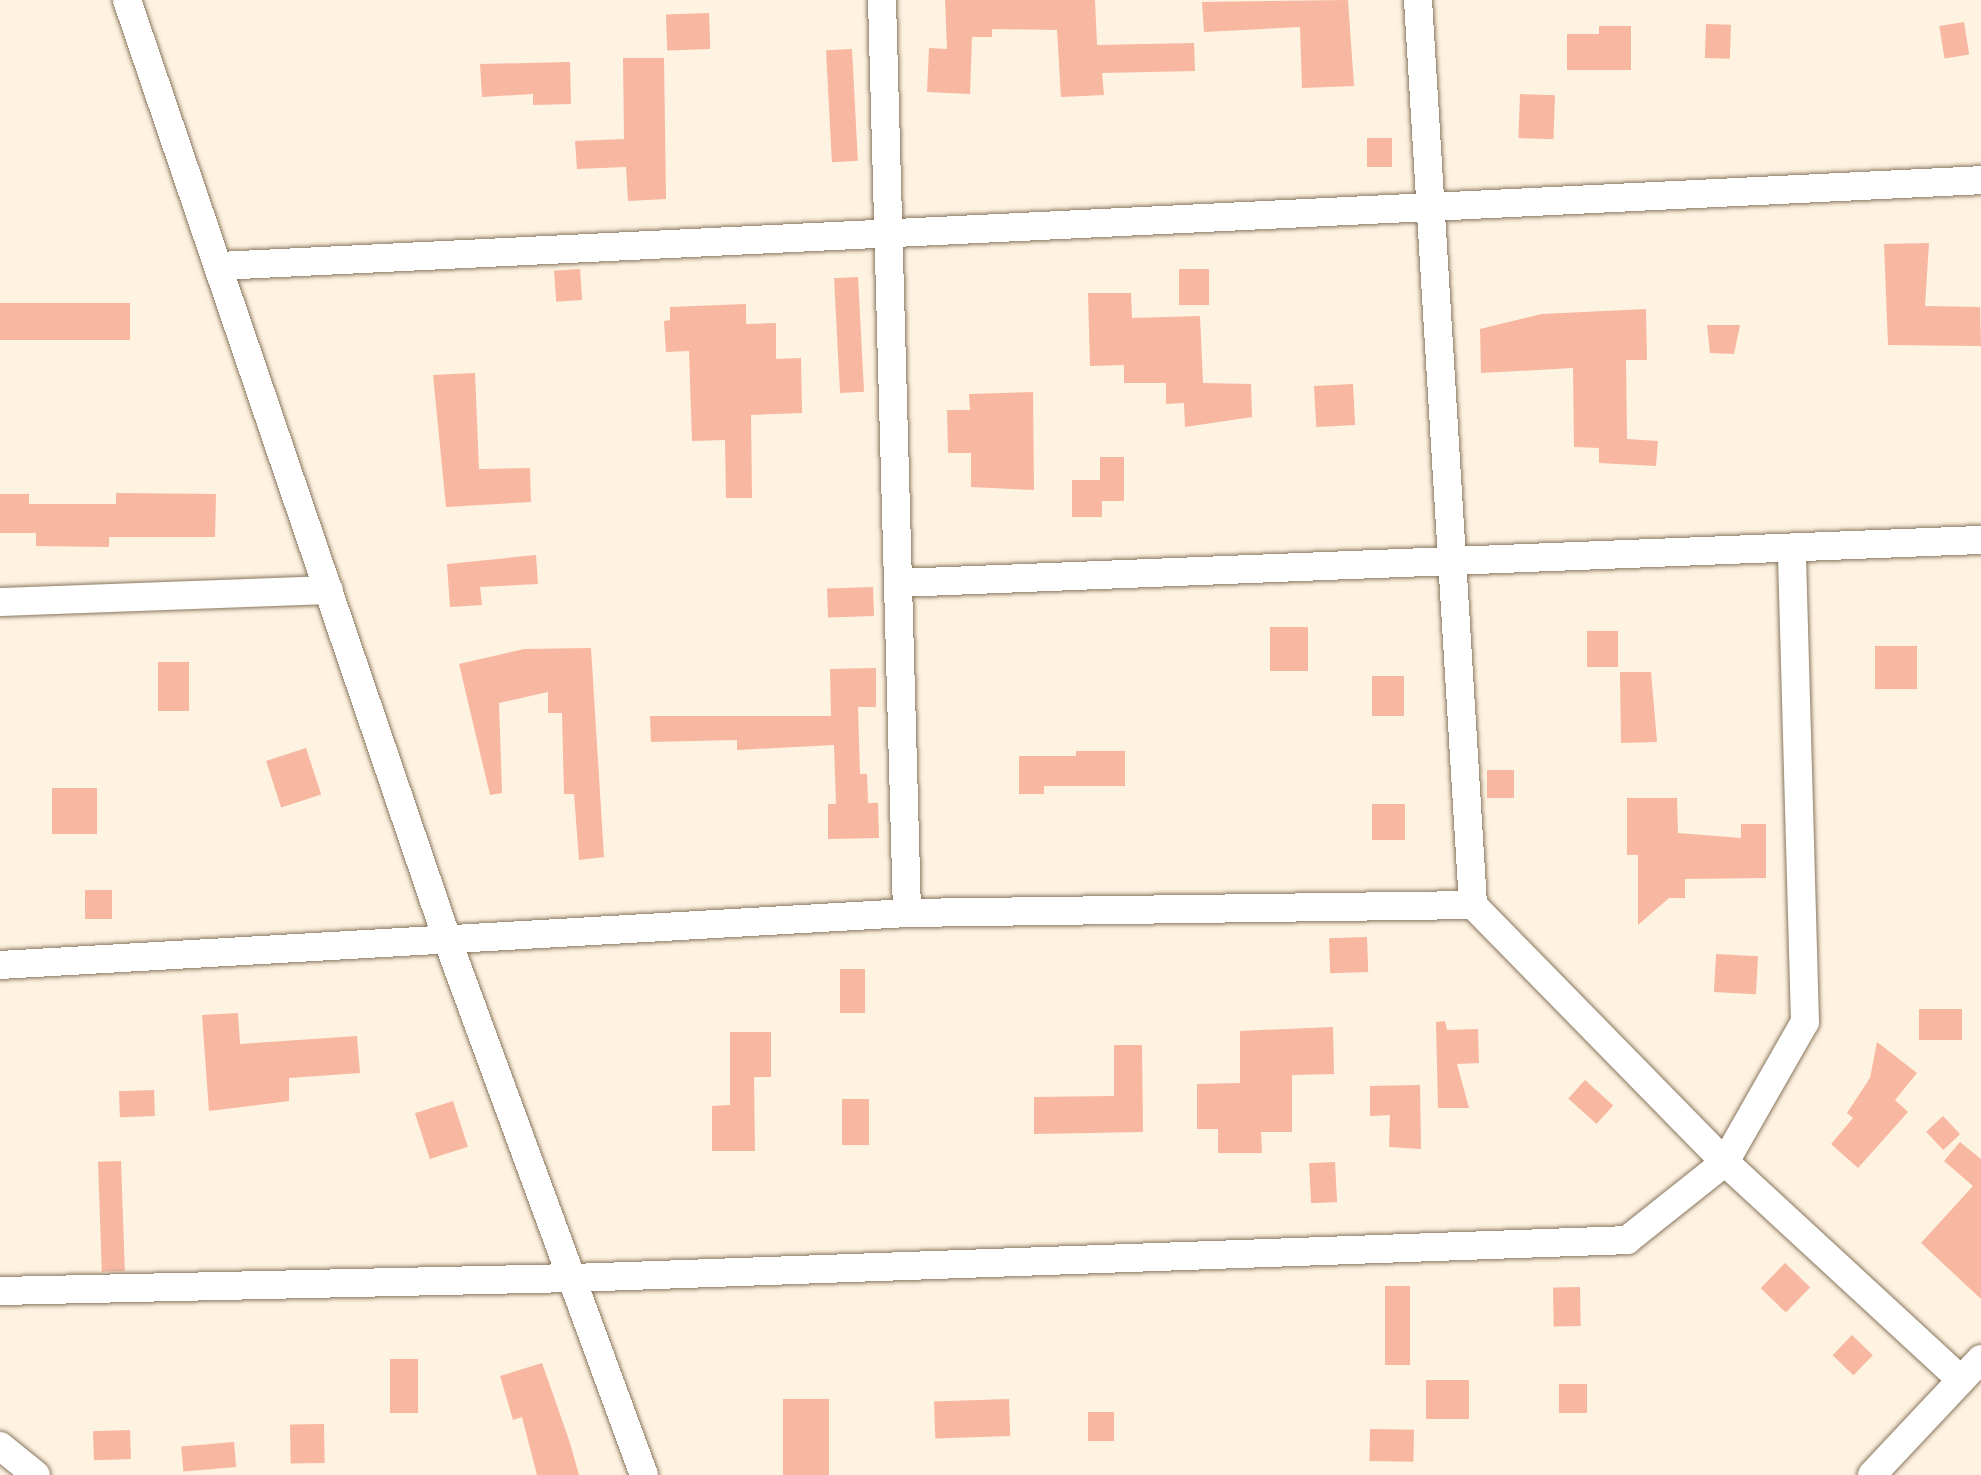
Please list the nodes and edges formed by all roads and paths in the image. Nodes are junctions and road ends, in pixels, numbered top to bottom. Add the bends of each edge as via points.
1 (127, 0) edge
2 (882, 0) edge
3 (1418, 0) edge
4 (1981, 180) edge
5 (1433, 206) junction
6 (891, 230) junction
7 (220, 266) junction
8 (1981, 540) edge
9 (1792, 548) junction
10 (1454, 560) junction
11 (900, 582) junction
12 (329, 590) junction
13 (0, 602) edge
14 (1473, 905) junction
15 (908, 913) junction
16 (448, 939) junction
17 (0, 964) edge
18 (1725, 1162) junction
19 (573, 1278) junction
20 (0, 1291) edge
21 (1981, 1359) edge
22 (1962, 1380) junction
23 (0, 1446) edge
24 (36, 1475) edge
25 (644, 1475) edge
26 (1872, 1475) edge

1 - 7 street
2 - 6 street
3 - 5 street
4 - 5 street
5 - 6 street
5 - 10 street
6 - 7 street
6 - 11 street
7 - 12 street
8 - 9 street
9 - 10 street
9 - 18 street via 1805,1022
10 - 11 street
10 - 14 street
11 - 15 street
12 - 13 street
12 - 16 street
14 - 15 street
14 - 18 street
15 - 16 street
16 - 17 street
16 - 19 street
18 - 19 street via 1627,1240
18 - 22 street
19 - 20 street
19 - 25 street
21 - 22 street
22 - 26 street
23 - 24 street

